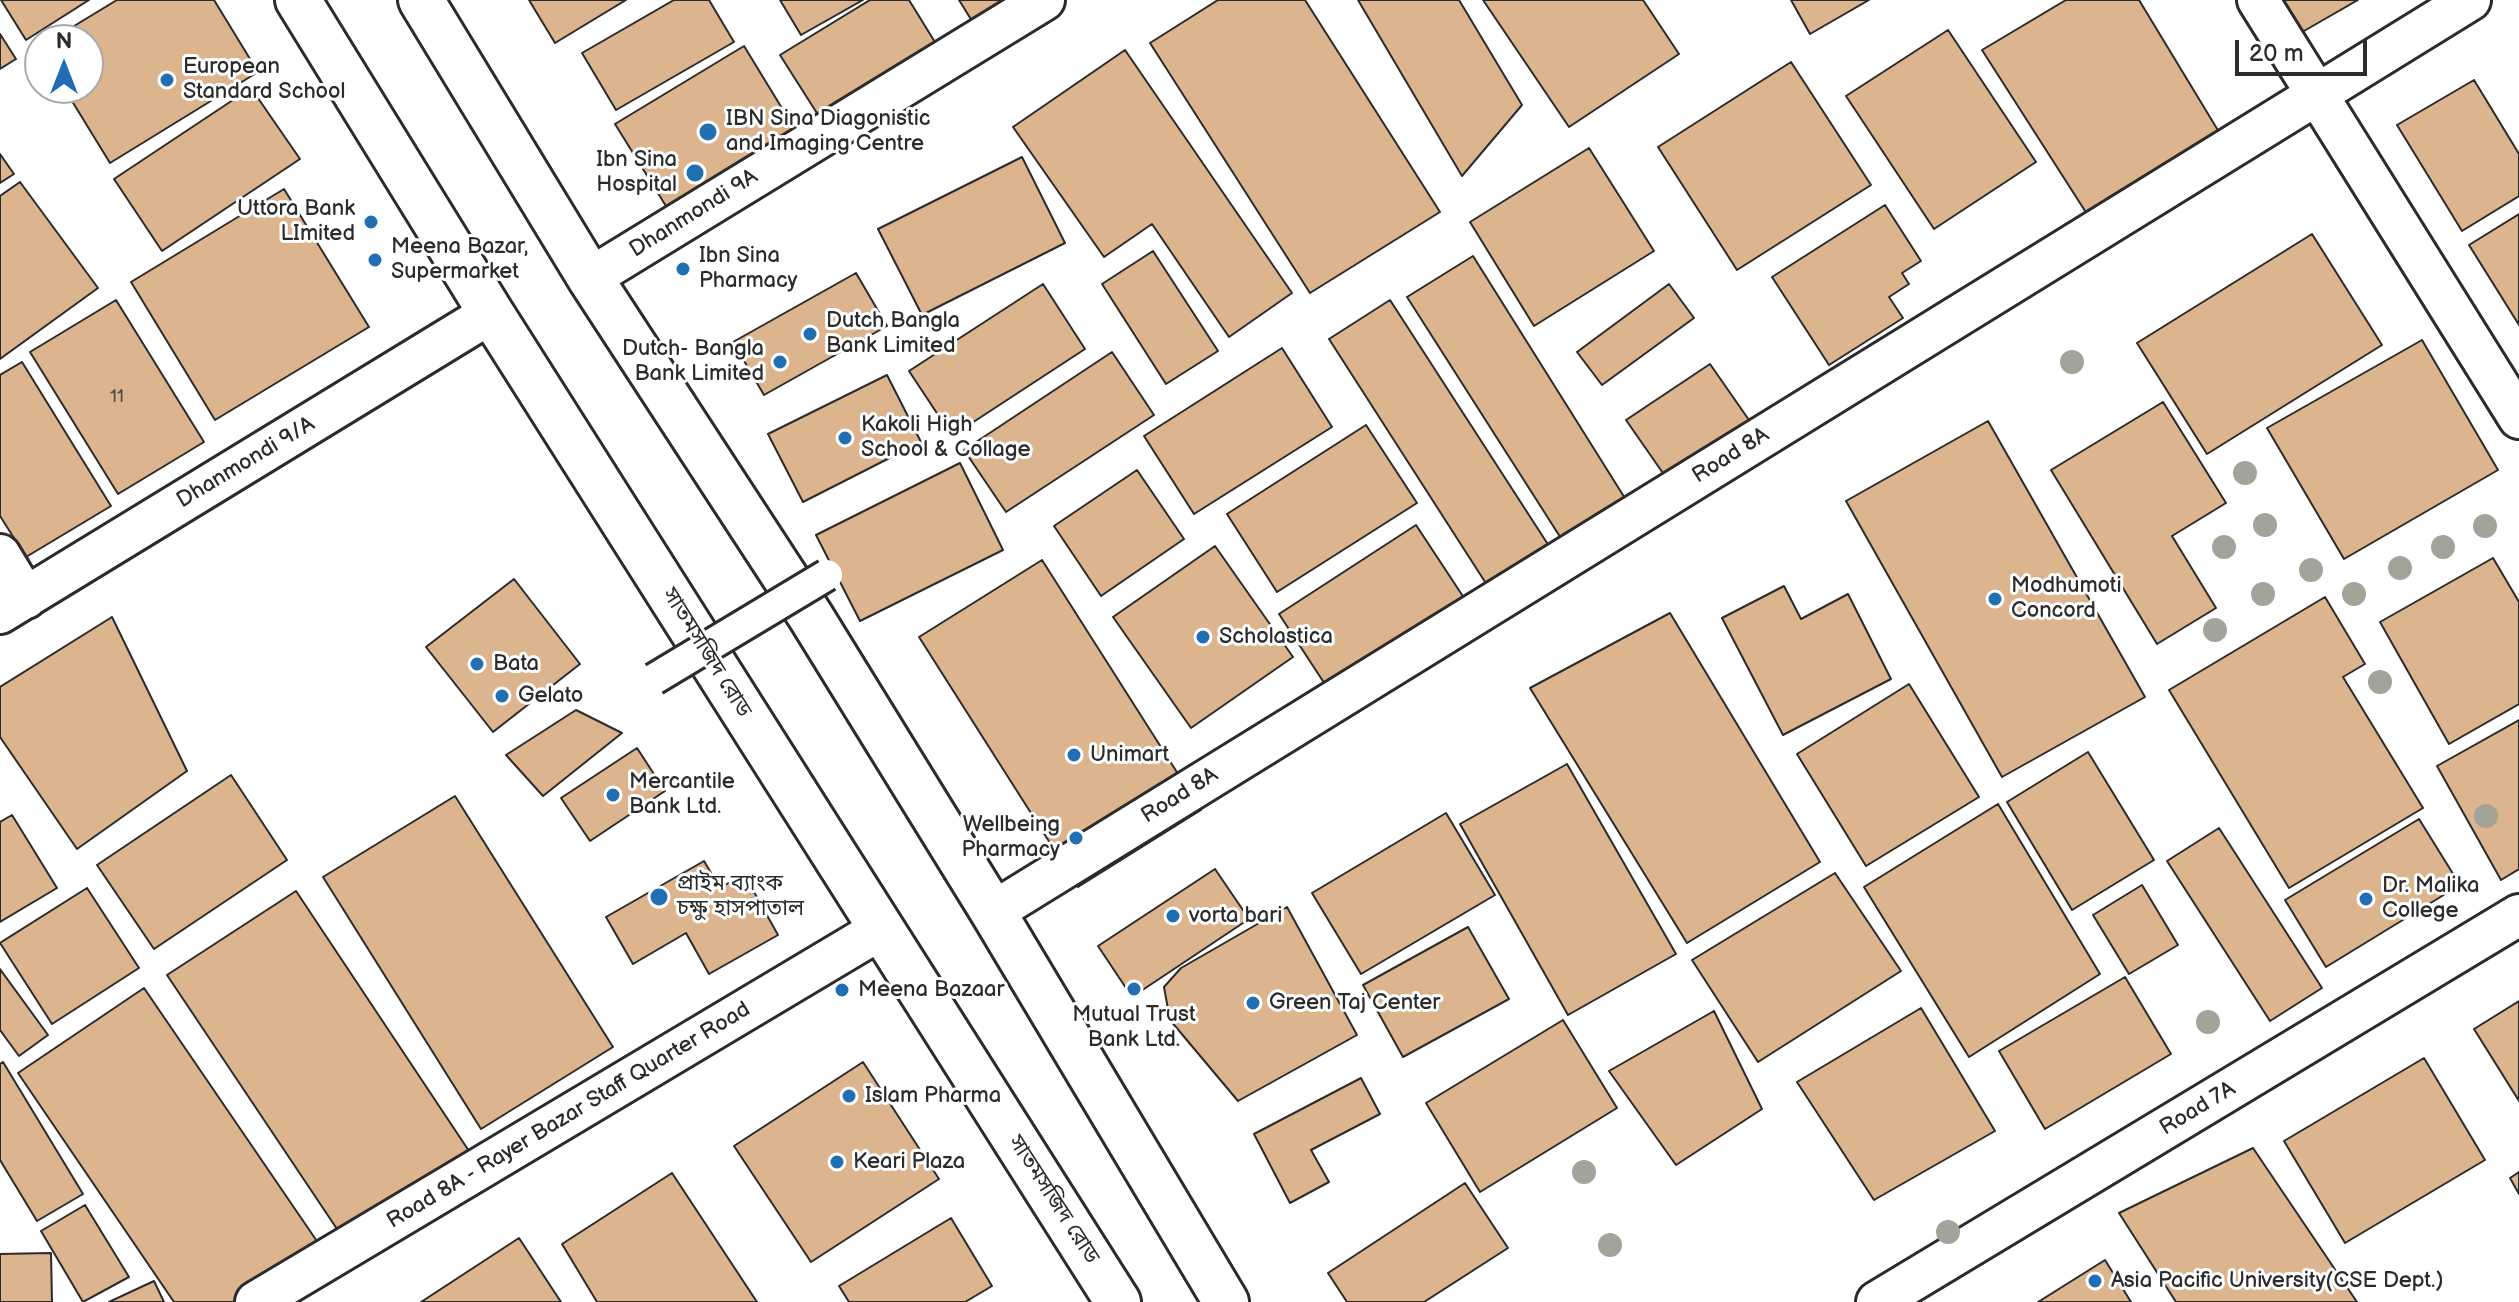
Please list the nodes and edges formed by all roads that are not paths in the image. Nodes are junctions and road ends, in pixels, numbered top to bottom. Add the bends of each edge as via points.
1 (298, 0) edge
2 (421, 0) edge
3 (1044, 0) edge
4 (2258, 0) edge
5 (2470, 0) edge
6 (2317, 94) junction
7 (590, 278) junction
8 (491, 313) junction
9 (2519, 418) edge
10 (0, 555) edge
11 (827, 575) dead end
12 (13, 606) edge
13 (654, 679) dead end
14 (993, 912) junction
15 (2519, 915) edge
16 (881, 929) junction
17 (256, 1302) edge
18 (1118, 1302) edge
19 (1226, 1302) edge
20 (1877, 1302) edge

1 - 8 main road, সাতমসজিদ রোড
2 - 7 main road
3 - 7 street, Dhanmondi 9A
4 - 6 street
5 - 6 street, Road 8A
6 - 9 street
6 - 14 street, Road 8A
7 - 14 main road via 811,617
8 - 12 street, Dhanmondi 9/A
8 - 16 main road, সাতমসজিদ রোড
10 - 12 street
11 - 13 street, bridge
14 - 19 main road
15 - 20 street, Road 7A
16 - 17 street, Road 8A - Rayer Bazar Staff Quarter Road
16 - 18 main road, সাতমসজিদ রোড

